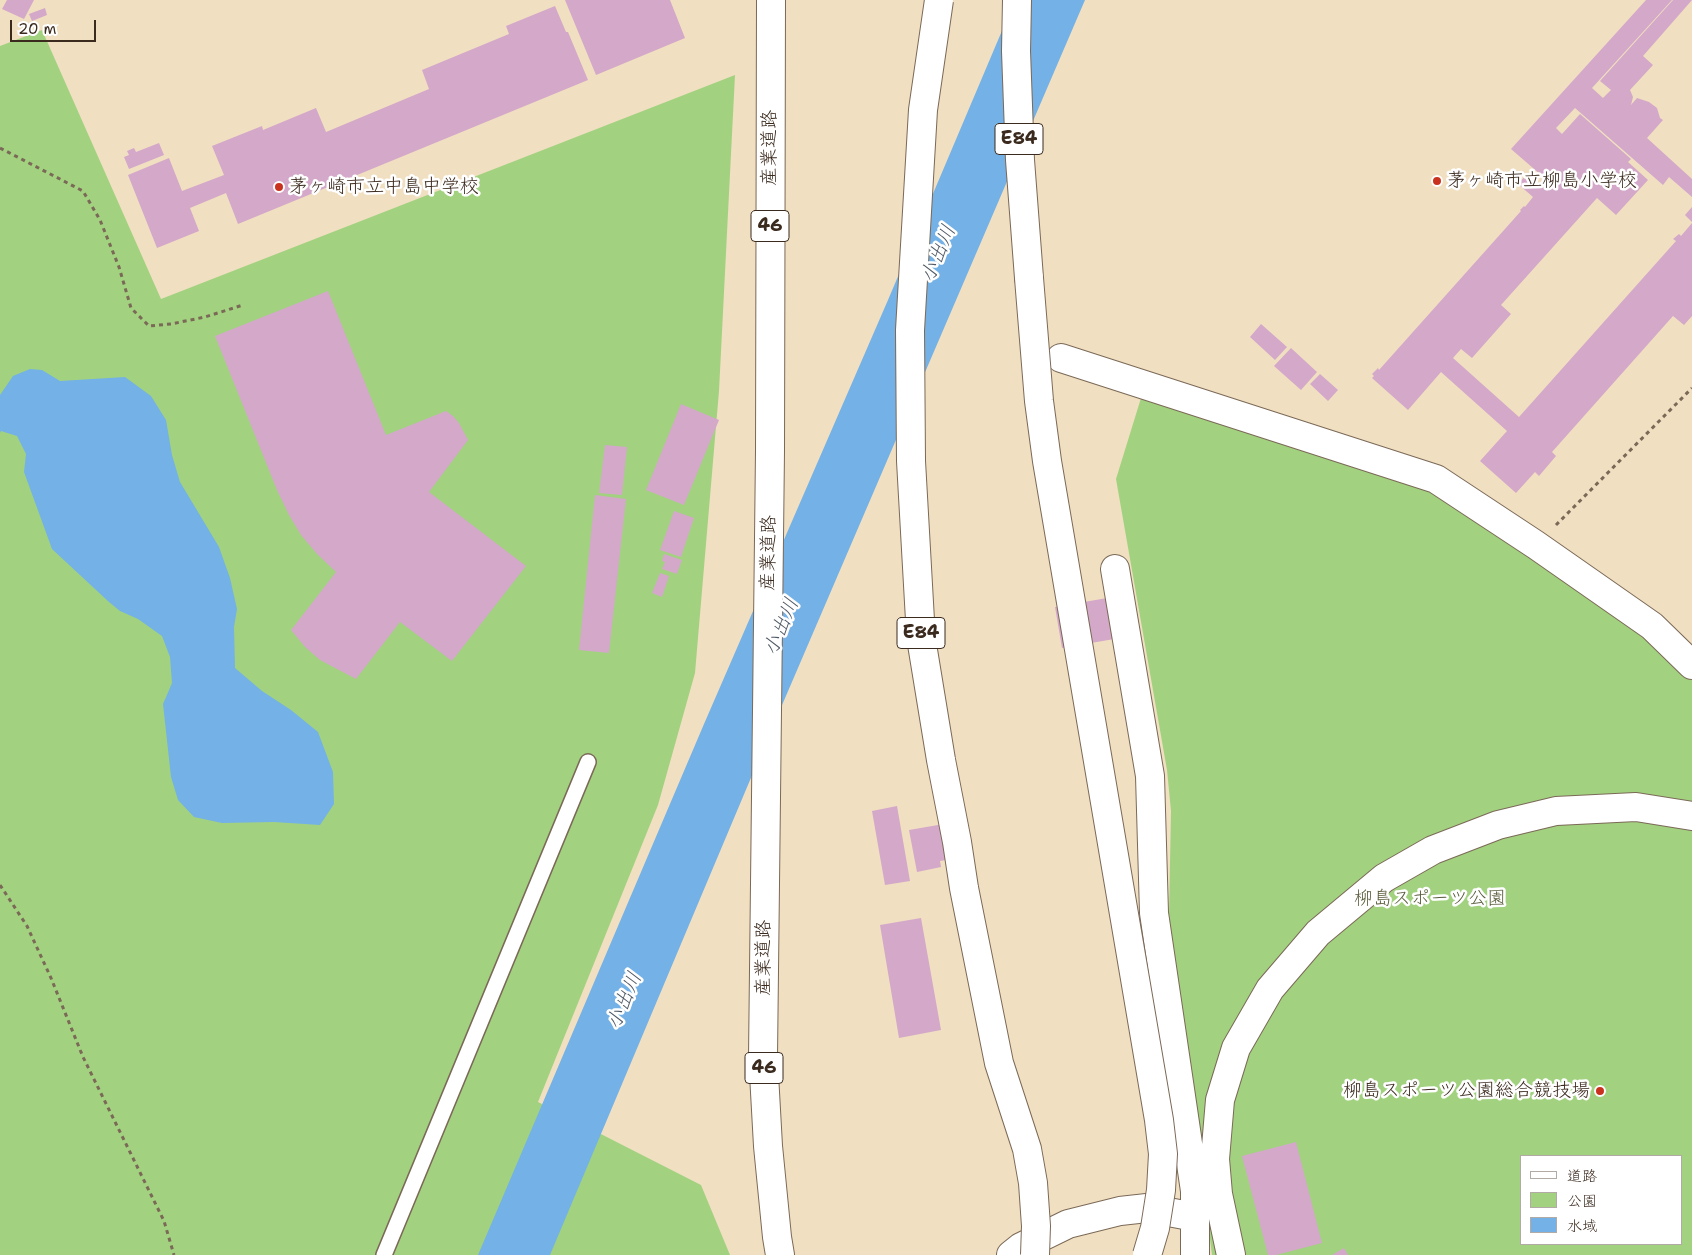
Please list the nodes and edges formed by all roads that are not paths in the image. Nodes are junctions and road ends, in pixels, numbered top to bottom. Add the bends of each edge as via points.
1 (771, 0) edge
2 (939, 0) edge
3 (1017, 0) edge
4 (1061, 358) dead end
5 (1115, 569) dead end
6 (1692, 664) edge
7 (588, 762) dead end
8 (1692, 816) edge
9 (1195, 1217) junction
10 (384, 1255) edge
11 (780, 1255) edge
12 (1011, 1255) edge
13 (1035, 1255) edge
14 (1147, 1255) edge
15 (1195, 1255) edge
16 (1231, 1255) edge

1 - 11 main road, 産業道路 / 46 via 763,1056 768,1146
2 - 13 main road, E84, bridge via 923,110 910,330 911,461 921,638 964,888 999,1063 1026,1149 1033,1183
3 - 14 main road, E84, bridge via 1020,160 1039,401 1163,1154 1155,1228
4 - 6 main road via 1436,479 1652,626
5 - 9 main road via 1150,776 1154,913
7 - 10 lane
8 - 16 main road via 1636,807 1606,808 1556,811 1498,825 1433,850 1384,878 1318,933 1270,989 1236,1048 1220,1100 1215,1159 1218,1194
9 - 12 main road via 1147,1208 1120,1211 1068,1224
9 - 15 main road

